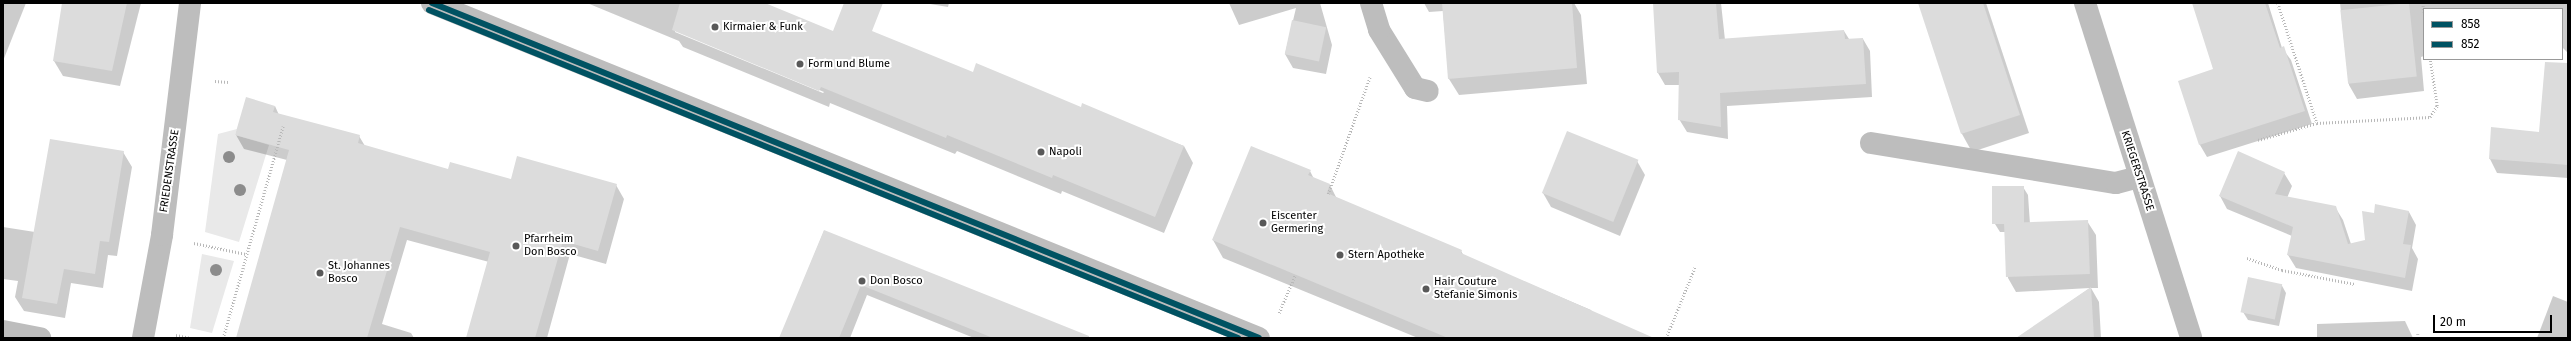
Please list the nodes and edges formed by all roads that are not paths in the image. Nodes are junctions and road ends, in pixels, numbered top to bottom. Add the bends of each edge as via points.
1 (190, 3) edge
2 (432, 3) edge
3 (1370, 3) edge
4 (2085, 3) edge
5 (1428, 91) dead end
6 (1871, 143) dead end
7 (2138, 177) junction
8 (3, 331) edge
9 (40, 338) edge
10 (143, 338) edge
11 (1259, 338) edge
12 (2191, 338) edge

1 - 10 street, FRIEDENSTRASSE via 162,236
2 - 11 street
3 - 5 street via 1379,30 1415,88
4 - 7 street, KRIEGERSTRASSE
6 - 7 street via 2116,183
7 - 12 street, KRIEGERSTRASSE via 2163,246
8 - 9 street

